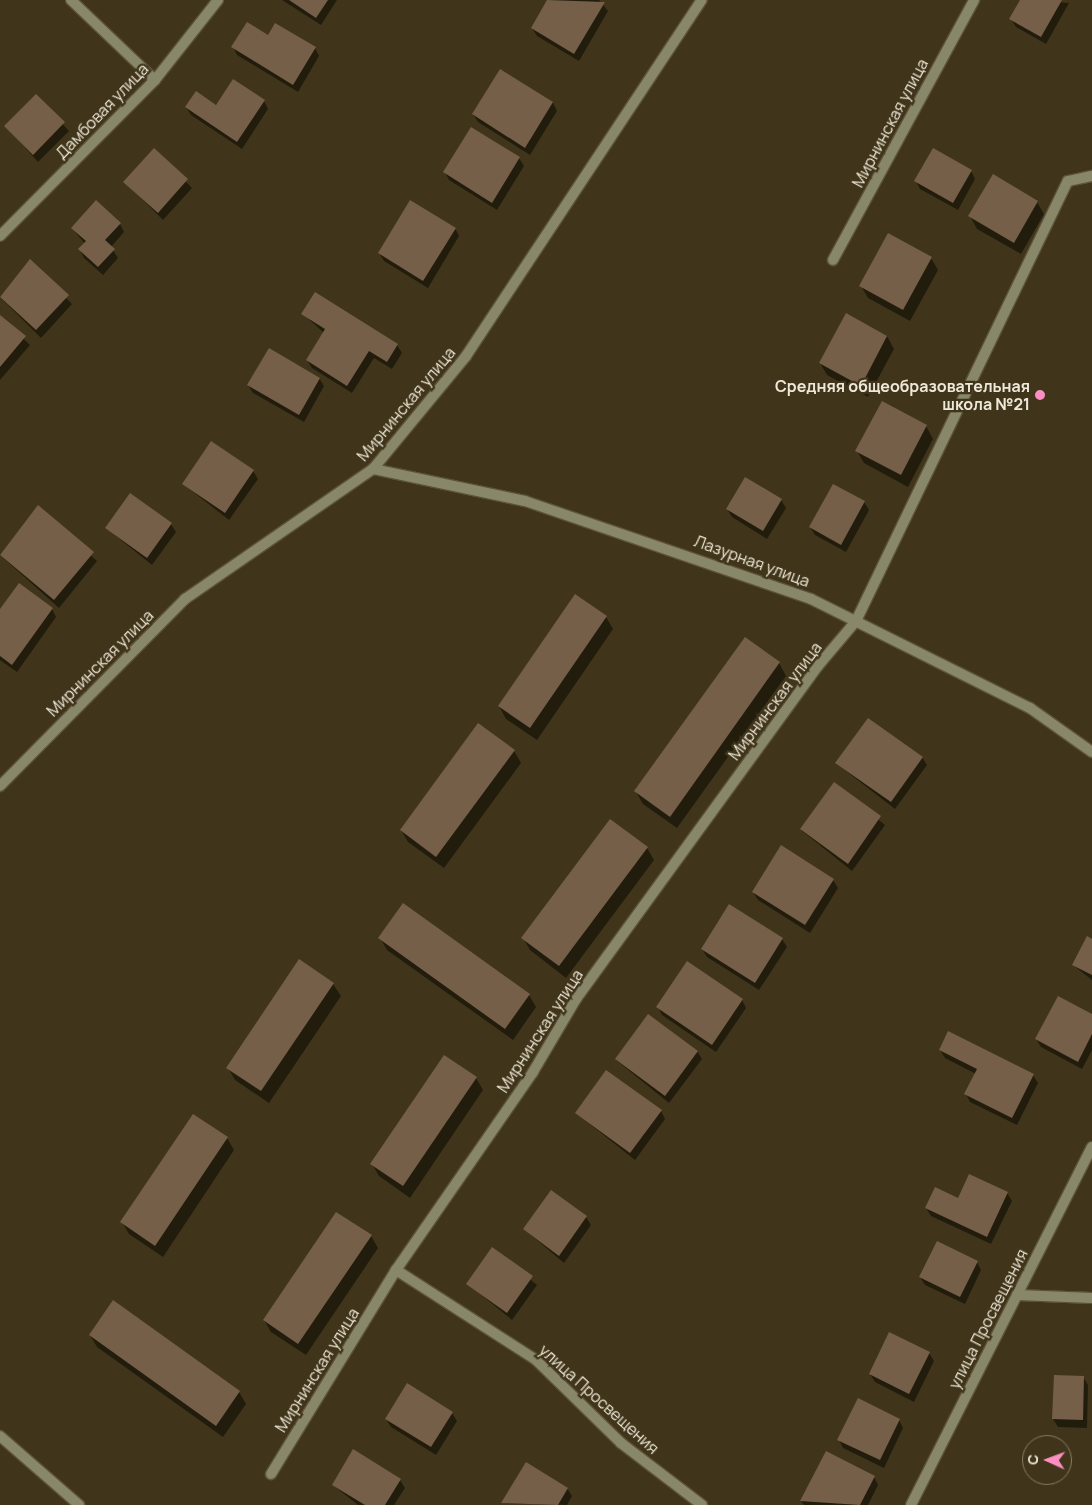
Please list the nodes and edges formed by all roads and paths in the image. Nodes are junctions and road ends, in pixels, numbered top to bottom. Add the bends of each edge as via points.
1 (71, 0) edge
2 (218, 0) edge
3 (702, 0) edge
4 (974, 0) edge
5 (155, 80) junction
6 (1092, 176) edge
7 (0, 236) edge
8 (833, 260) dead end
9 (373, 469) junction
10 (856, 621) junction
11 (1092, 752) edge
12 (0, 786) edge
13 (1092, 1147) edge
14 (396, 1270) junction
15 (1017, 1295) junction
16 (1092, 1298) edge
17 (0, 1436) edge
18 (271, 1474) dead end
19 (79, 1505) edge
20 (702, 1505) edge
21 (912, 1505) edge

1 - 5 street
2 - 5 street, Дамбовая улица
3 - 9 street, Мирнинская улица via 466,356
4 - 8 street, Мирнинская улица
5 - 7 street, Дамбовая улица
6 - 10 street, Мирнинская улица via 1068,181
9 - 10 street, Лазурная улица via 525,501 720,566
9 - 12 street, Мирнинская улица via 185,599
10 - 11 street, Лазурная улица via 1030,708
10 - 14 street, Мирнинская улица via 818,666 576,999 533,1072
13 - 15 street, улица Просвещения
14 - 18 street, Мирнинская улица
14 - 20 street, улица Просвещения via 536,1360 622,1443
15 - 16 street
15 - 21 street, улица Просвещения
17 - 19 street

